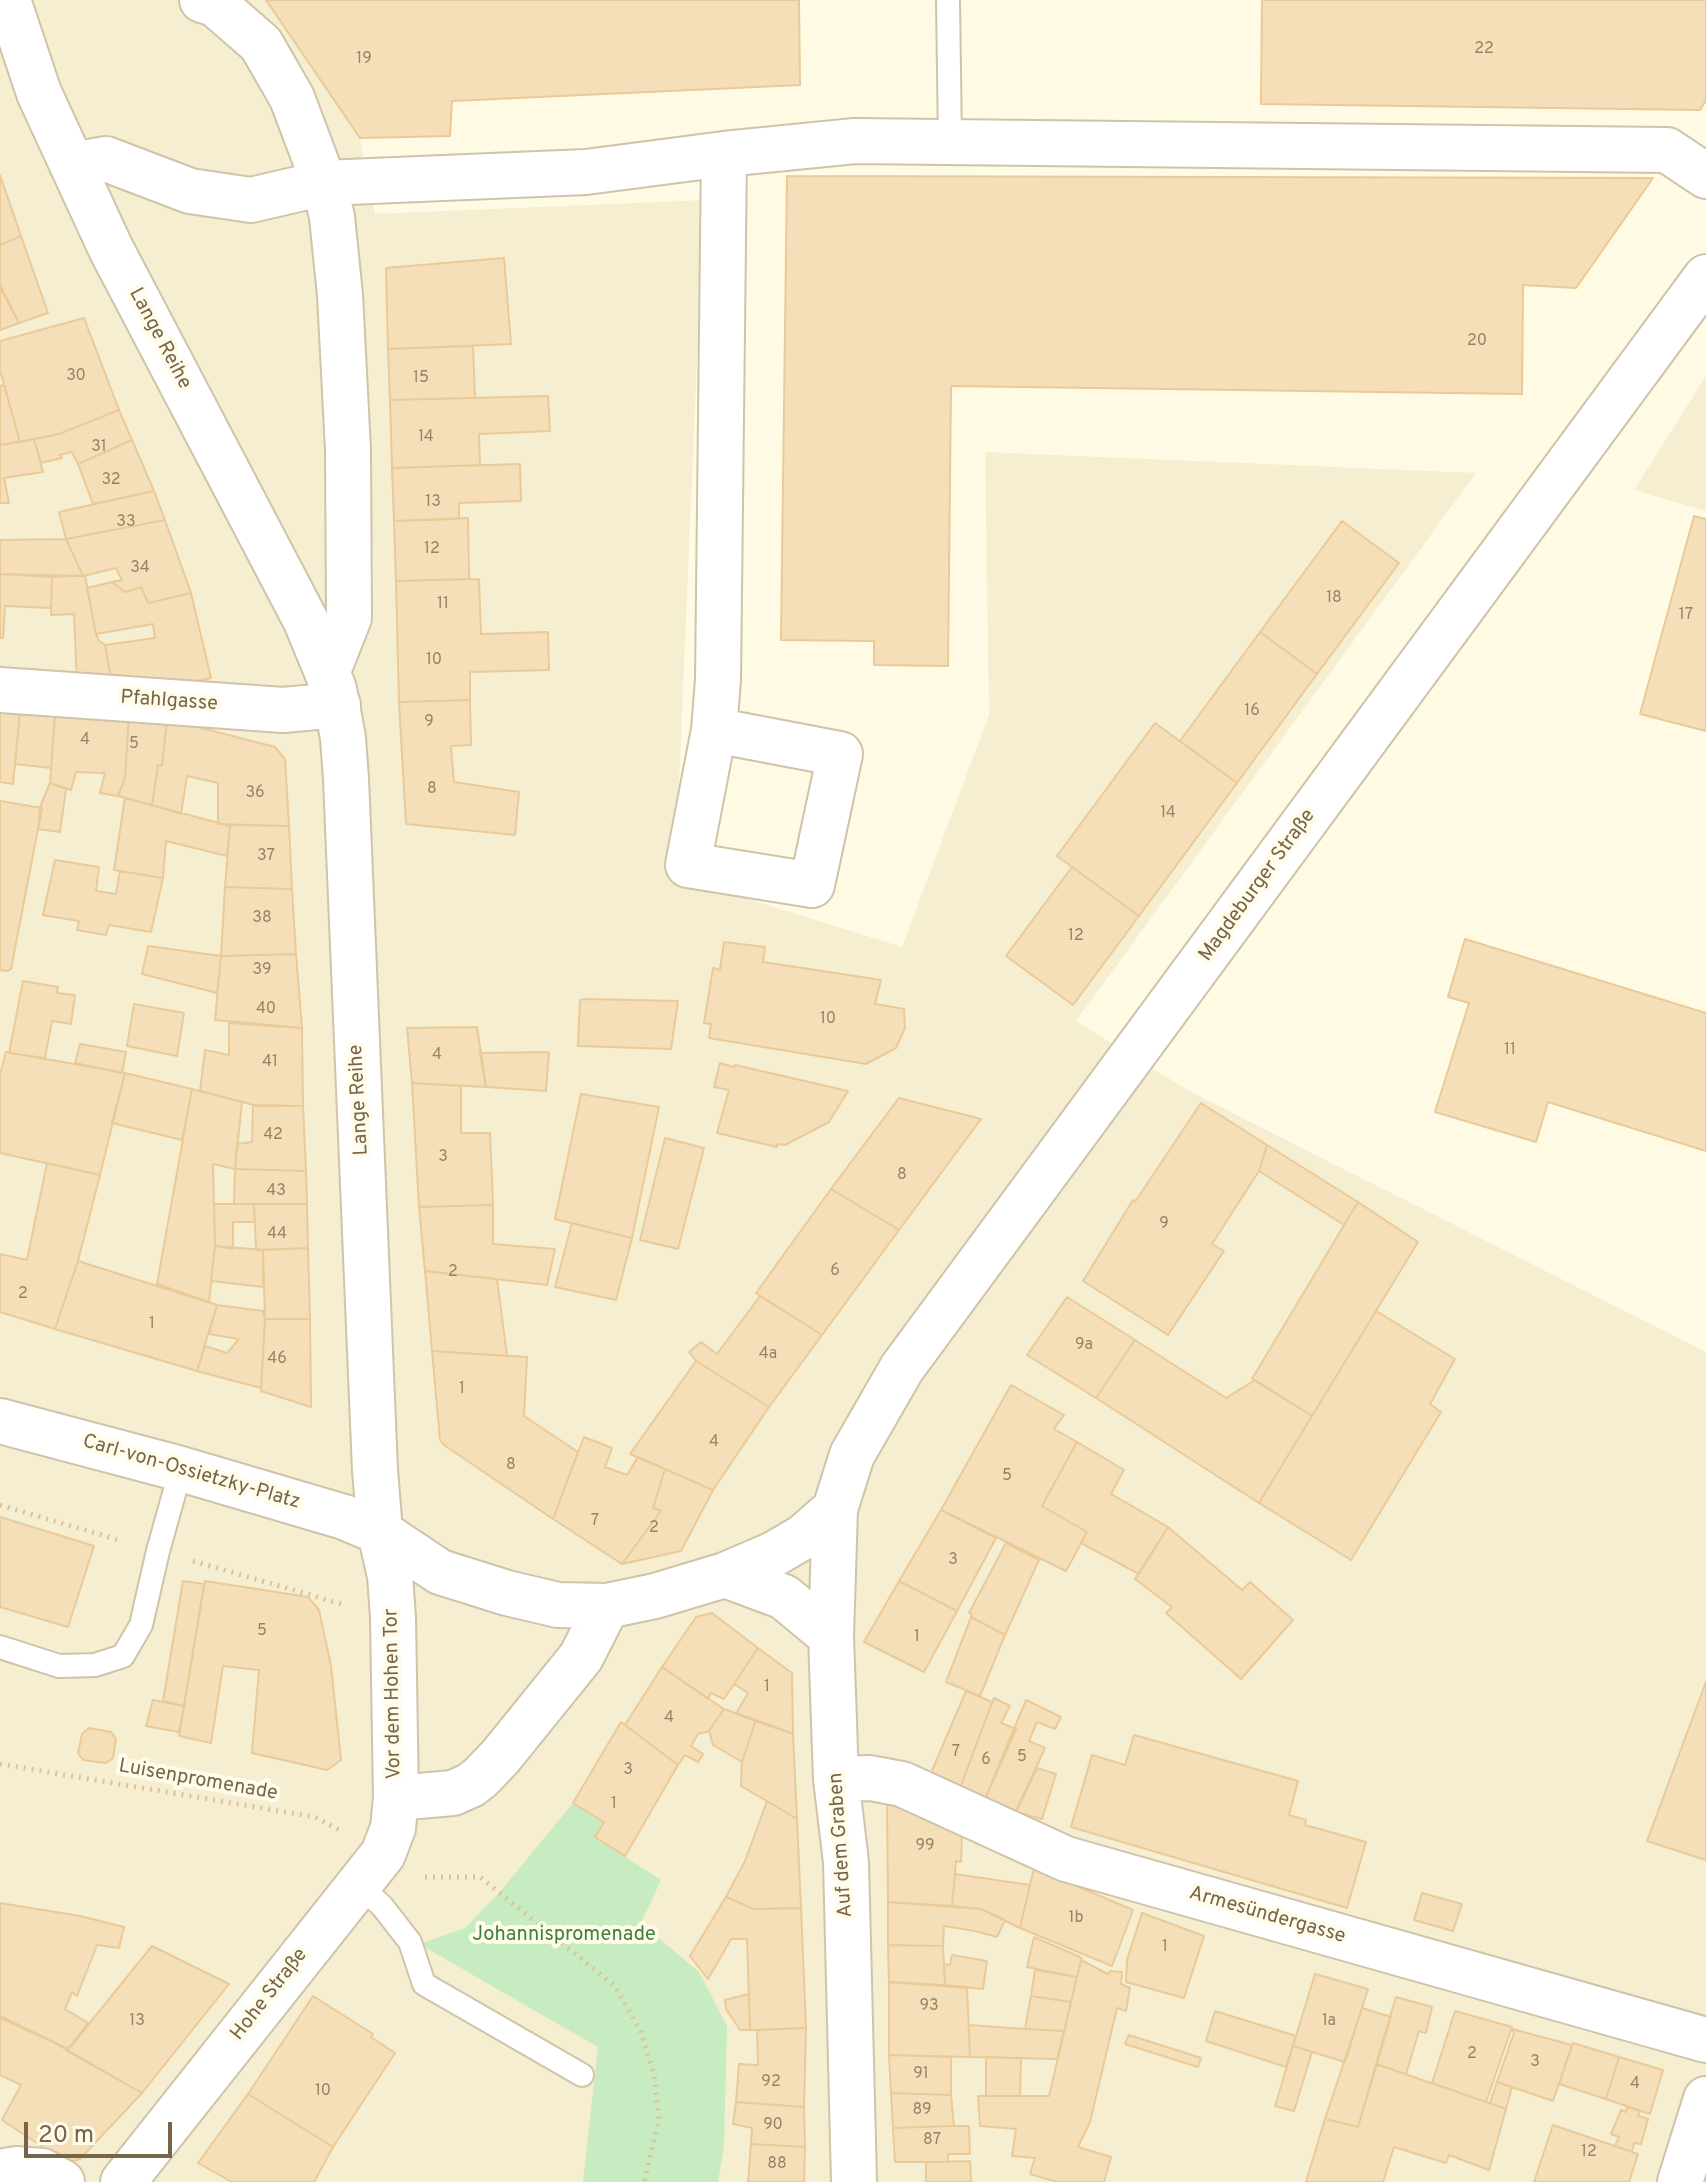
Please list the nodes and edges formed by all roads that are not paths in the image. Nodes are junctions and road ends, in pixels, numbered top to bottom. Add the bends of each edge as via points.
1 (8, 0) edge
2 (202, 0) edge
3 (948, 0) edge
4 (950, 142) junction
5 (724, 154) junction
6 (72, 165) junction
7 (1706, 176) edge
8 (324, 183) junction
9 (1706, 277) edge
10 (333, 688) junction
11 (0, 690) edge
12 (714, 730) dead end
13 (0, 1421) edge
14 (181, 1469) junction
15 (835, 1509) junction
16 (380, 1532) junction
17 (725, 1575) junction
18 (607, 1606) junction
19 (831, 1636) junction
20 (0, 1647) edge
21 (836, 1779) junction
22 (396, 1798) junction
23 (371, 1870) junction
24 (1706, 2040) edge
25 (582, 2075) dead end
26 (1706, 2099) edge
27 (0, 2172) edge
28 (62, 2182) edge
29 (123, 2182) edge
30 (854, 2182) edge
31 (1680, 2182) edge

1 - 6 street, Lange Reihe via 39,93
2 - 8 street, Lange Reihe via 215,4 261,44 292,98
3 - 4 lane
4 - 5 street via 855,141
4 - 7 street via 1667,150
5 - 8 street via 586,172
5 - 12 street
6 - 8 street via 106,159 190,191 251,200
6 - 10 street, Lange Reihe via 306,621
8 - 10 street, Lange Reihe via 340,295 348,465 349,618
9 - 15 street, Magdeburger Straße via 902,1368 852,1455
10 - 11 street, Pfahlgasse via 283,710
10 - 16 street, Lange Reihe via 346,779
13 - 14 street, Carl-von-Ossietzky-Platz
14 - 16 street, Carl-von-Ossietzky-Platz
14 - 20 lane via 141,1625 123,1656 95,1665 59,1666
15 - 17 street via 803,1537
15 - 19 street, Auf dem Graben
16 - 18 street via 440,1572 558,1605
16 - 22 street, Vor dem Hohen Tor via 393,1617
17 - 18 street
17 - 19 street via 784,1597
18 - 22 street, Vor dem Hohen Tor via 581,1657 481,1777 453,1793
19 - 21 street, Auf dem Graben
21 - 24 street, Armesündergasse via 902,1784 1066,1859
21 - 30 street, Auf dem Graben via 846,1862
22 - 23 street, Hohe Straße via 393,1828
23 - 25 lane via 382,1906 410,1942 424,1984
23 - 29 street, Hohe Straße
26 - 31 street
27 - 28 street via 32,2169

